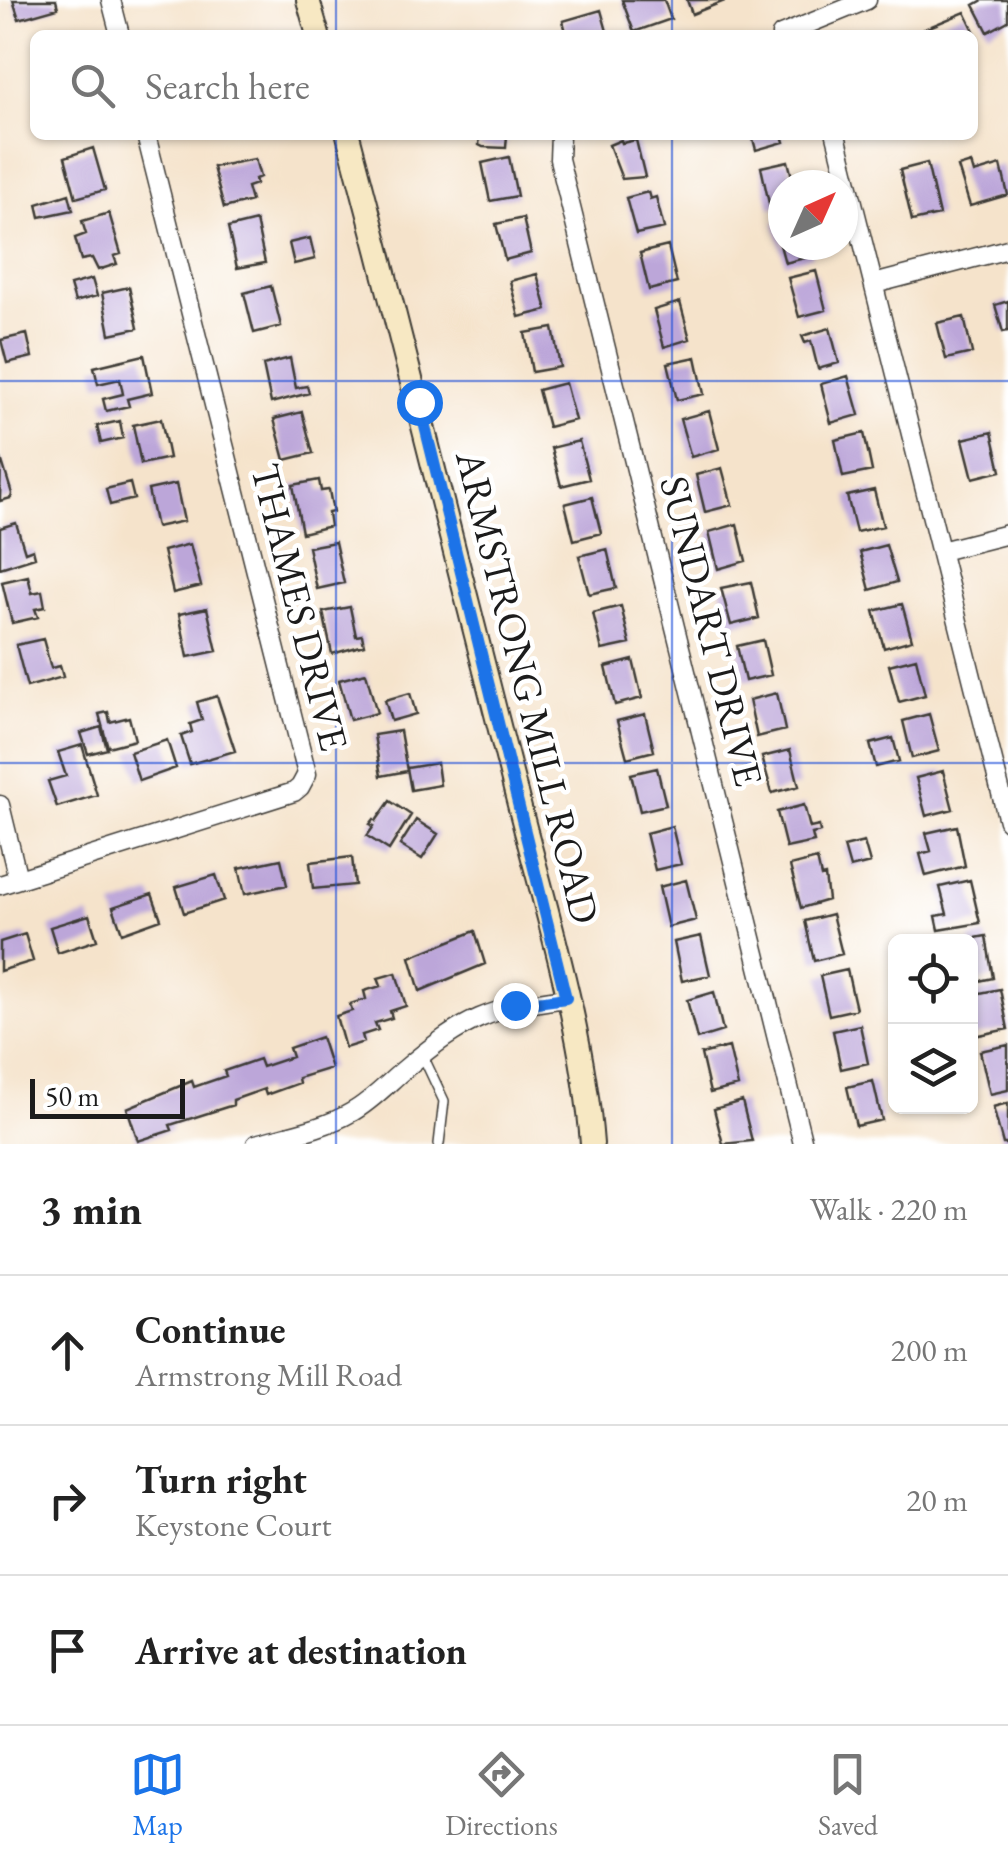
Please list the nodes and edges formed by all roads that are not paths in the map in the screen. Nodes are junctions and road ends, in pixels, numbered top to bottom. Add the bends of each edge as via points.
1 (111, 0) edge
2 (308, 0) edge
3 (867, 0) edge
4 (119, 30) edge
5 (317, 30) edge
6 (810, 30) edge
7 (147, 140) edge
8 (349, 140) edge
9 (560, 140) edge
10 (837, 140) edge
11 (1008, 249) edge
12 (874, 284) junction
13 (1008, 534) edge
14 (941, 551) junction
15 (0, 805) edge
16 (1008, 820) edge
17 (9, 882) edge
18 (566, 998) junction
19 (422, 1054) junction
20 (256, 1144) edge
21 (438, 1144) edge
22 (592, 1144) edge
23 (804, 1144) edge

1 - 4 street
2 - 5 main road
3 - 6 street
7 - 17 street, THAMES DRIVE via 306,774 294,792
8 - 18 main road, ARMSTRONG MILL ROAD
9 - 23 street, SUNDART DRIVE via 558,159
10 - 12 street
11 - 12 street
12 - 14 street
13 - 14 street
14 - 16 street
15 - 17 street
18 - 19 street via 472,1020
18 - 22 main road, ARMSTRONG MILL ROAD
19 - 20 street via 356,1110
19 - 21 lane via 444,1101

